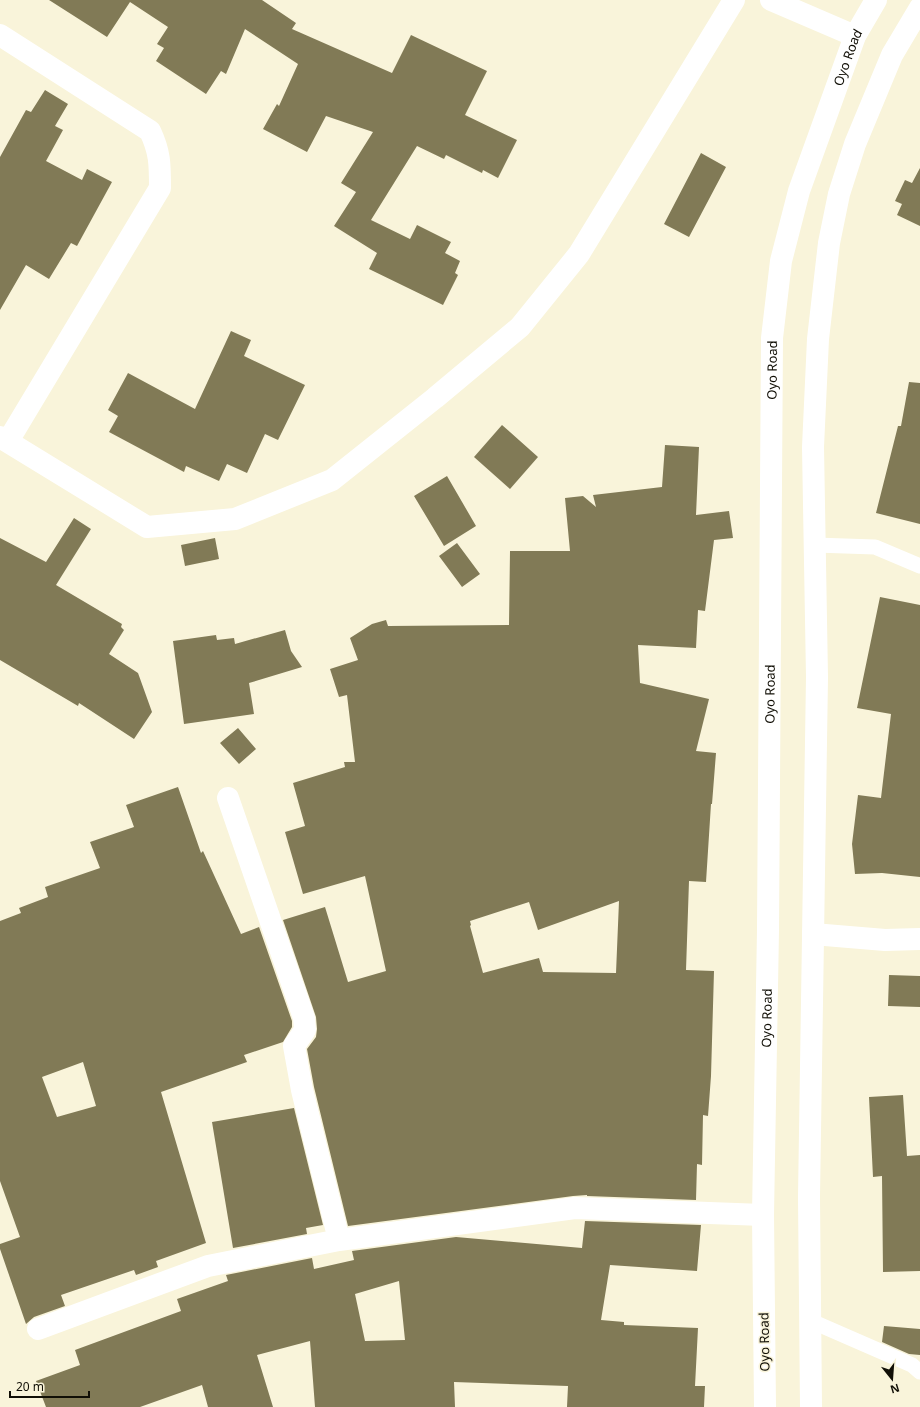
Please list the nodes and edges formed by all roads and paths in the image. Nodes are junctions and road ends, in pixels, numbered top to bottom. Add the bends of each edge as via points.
1 (734, 0) edge
2 (771, 0) edge
3 (876, 0) edge
4 (920, 8) edge
5 (0, 36) edge
6 (855, 36) junction
7 (4, 439) edge
8 (815, 545) junction
9 (920, 566) edge
10 (228, 798) dead end
11 (813, 934) junction
12 (920, 939) edge
13 (763, 1215) junction
14 (340, 1240) junction
15 (811, 1321) junction
16 (38, 1329) dead end
17 (920, 1372) edge
18 (765, 1407) edge
19 (811, 1407) edge

1 - 7 street via 579,254 520,327 436,398 332,480 235,519 147,527
2 - 6 street
3 - 6 street, Oyo Road
4 - 8 street via 892,55 855,144 839,194 829,243 818,347 813,447
5 - 7 street via 150,130 157,146 160,164 160,188
6 - 13 street, Oyo Road via 799,190 781,261 772,338
8 - 9 lane via 875,547
8 - 11 street via 817,677
10 - 14 street via 304,1018 305,1030 294,1046 302,1090
11 - 12 street via 885,940
11 - 15 street via 809,1197
13 - 14 street via 575,1208
13 - 18 street, Oyo Road
14 - 16 street via 208,1266
15 - 17 lane via 912,1365
15 - 19 street

